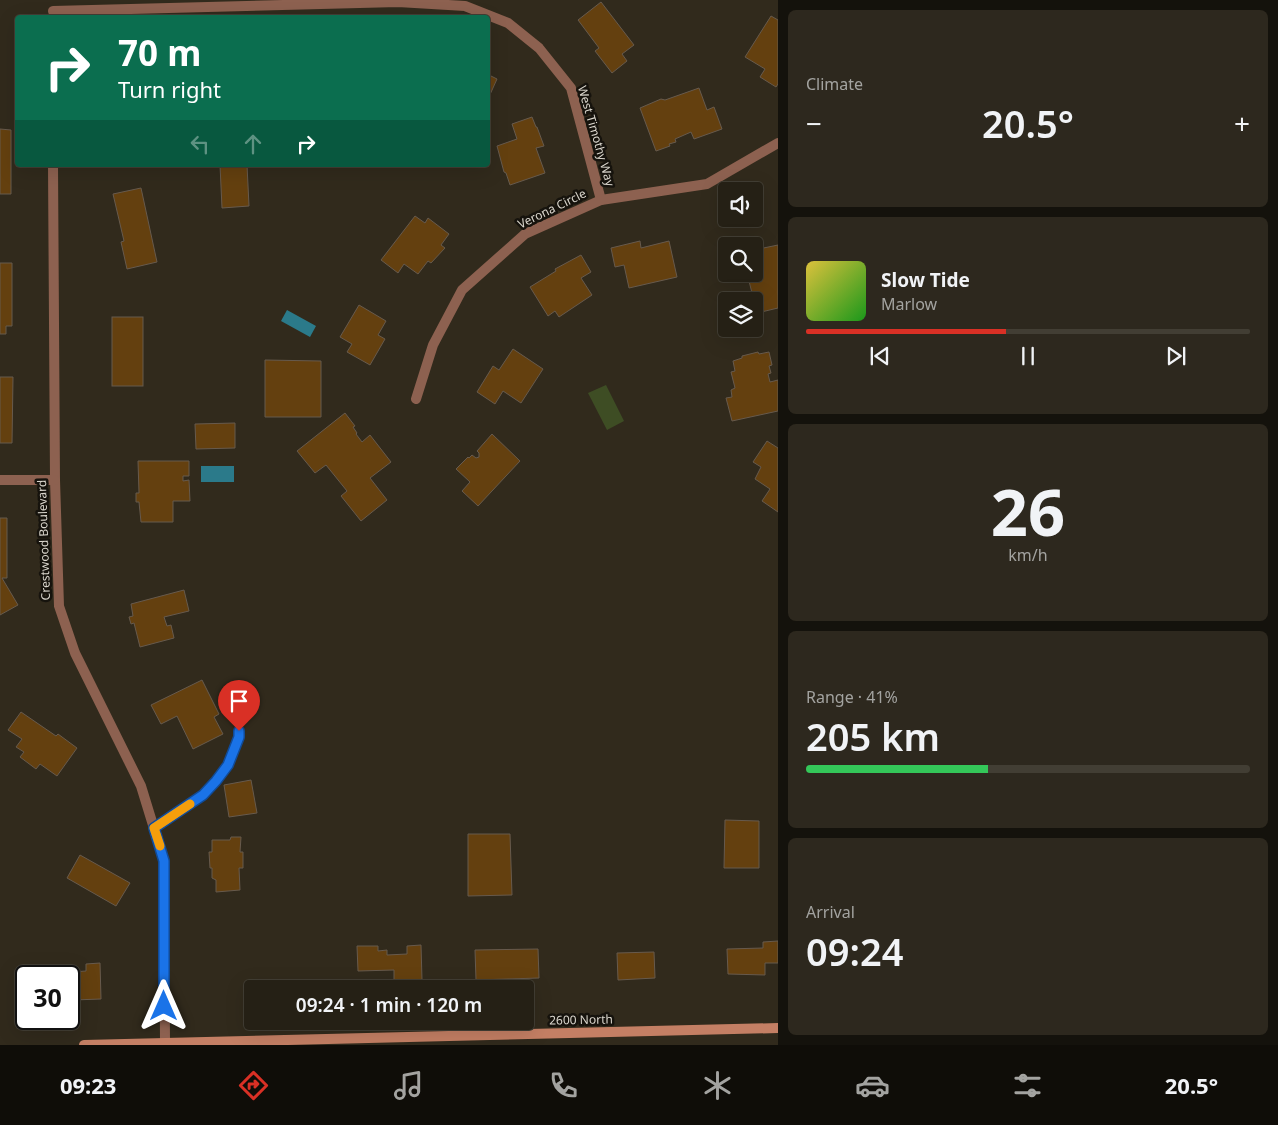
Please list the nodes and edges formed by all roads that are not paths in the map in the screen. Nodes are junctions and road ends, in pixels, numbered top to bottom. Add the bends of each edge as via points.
1 (53, 0) edge
2 (53, 14) edge
3 (488, 15) edge
4 (490, 16) edge
5 (778, 143) edge
6 (53, 167) edge
7 (601, 200) junction
8 (416, 399) dead end
9 (0, 480) edge
10 (55, 480) junction
11 (239, 731) dead end
12 (154, 828) junction
13 (778, 1028) edge
14 (165, 1042) junction
15 (275, 1042) edge
16 (84, 1045) edge

1 - 2 street
2 - 3 street, West Timothy Way via 398,2 465,6
4 - 7 street, West Timothy Way via 508,23 539,48 571,88
5 - 7 street, Verona Circle via 707,184
6 - 10 street, Crestwood Boulevard
7 - 8 street, Verona Circle via 525,234 462,290 433,345
9 - 10 street
10 - 12 street, Crestwood Boulevard via 59,606 75,653 141,786
11 - 12 lane via 228,765 216,781 203,795
12 - 14 street, Crestwood Boulevard via 164,861
13 - 15 street, 2600 North
14 - 15 street, 2600 North
14 - 16 street, 2600 North

